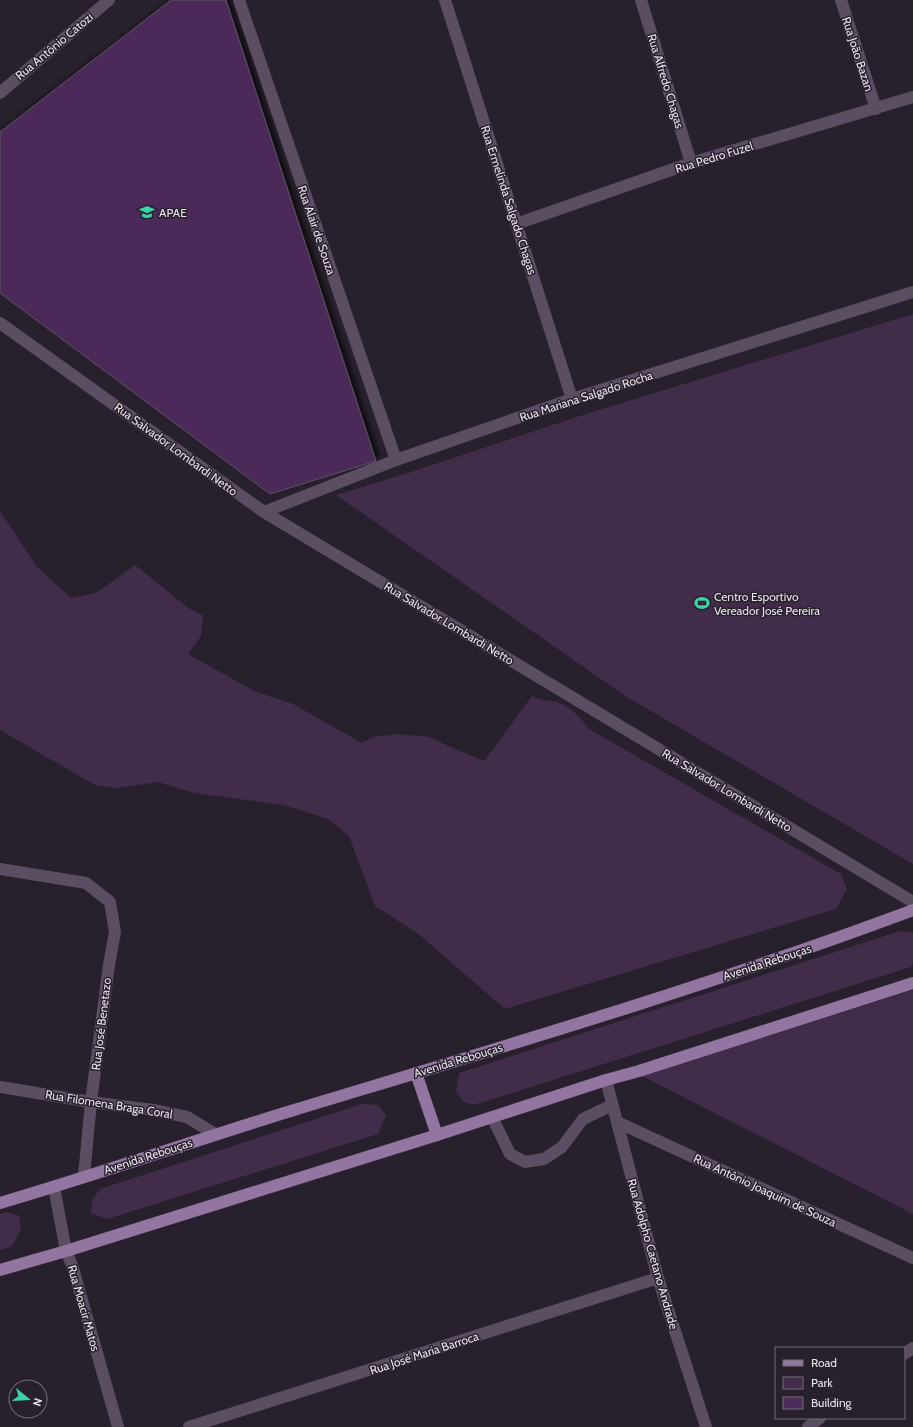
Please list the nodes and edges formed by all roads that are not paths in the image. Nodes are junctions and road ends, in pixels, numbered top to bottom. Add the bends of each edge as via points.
1 (109, 0) edge
2 (239, 0) edge
3 (445, 0) edge
4 (641, 0) edge
5 (841, 0) edge
6 (0, 93) edge
7 (913, 97) edge
8 (876, 109) junction
9 (691, 163) junction
10 (516, 224) junction
11 (913, 292) edge
12 (0, 323) edge
13 (572, 399) junction
14 (396, 460) junction
15 (264, 512) junction
16 (0, 869) edge
17 (913, 902) edge
18 (913, 910) edge
19 (913, 983) edge
20 (416, 1073) junction
21 (606, 1080) junction
22 (0, 1087) edge
23 (91, 1102) junction
24 (612, 1105) junction
25 (492, 1117) junction
26 (617, 1122) junction
27 (215, 1134) junction
28 (436, 1135) junction
29 (84, 1176) junction
30 (54, 1187) junction
31 (0, 1203) edge
32 (66, 1251) junction
33 (913, 1258) edge
34 (0, 1270) edge
35 (658, 1278) junction
36 (819, 1419) edge
37 (118, 1427) edge
38 (189, 1427) edge
39 (706, 1427) edge
40 (808, 1427) edge

1 - 6 street, Rua Antônio Catozi
2 - 14 street, Rua Alair de Souza
3 - 10 street, Rua Ermelinda Salgado Chagas
4 - 9 street, Rua Alfredo Chagas
5 - 8 street, Rua João Bazan
7 - 8 street, Rua Pedro Fuzel
8 - 9 street, Rua Pedro Fuzel
9 - 10 street, Rua Pedro Fuzel
10 - 13 street, Rua Ermelinda Salgado Chagas
11 - 13 street, Rua Mariana Salgado Rocha
12 - 15 street, Rua Salvador Lombardi Netto
13 - 14 street, Rua Mariana Salgado Rocha
14 - 15 street, Rua Mariana Salgado Rocha
15 - 17 street, Rua Salvador Lombardi Netto
16 - 23 street, Rua José Benetazo via 86,883 110,902 115,932
18 - 20 main road, Avenida Rebouças via 795,953
19 - 21 main road
20 - 27 main road, Avenida Rebouças
20 - 28 main road
21 - 24 street, Rua Adolpho Caetano Andrade
21 - 25 main road
22 - 23 street, Rua Filomena Braga Coral
23 - 27 street, Rua Filomena Braga Coral via 187,1117
23 - 29 street, Rua José Benetazo
24 - 25 street via 583,1119 562,1147 544,1159 525,1162 510,1154
24 - 26 street, Rua Adolpho Caetano Andrade
25 - 28 main road
26 - 33 street, Rua Antônio Joaquim de Souza
26 - 35 street, Rua Adolpho Caetano Andrade
27 - 29 main road, Avenida Rebouças
28 - 32 main road
29 - 30 main road, Avenida Rebouças
30 - 31 main road, Avenida Rebouças
30 - 32 street, Rua Moacir Matos
32 - 34 main road
32 - 37 street, Rua Moacir Matos
35 - 38 street, Rua José Maria Barroca
35 - 39 street, Rua Adolpho Caetano Andrade
36 - 40 street

